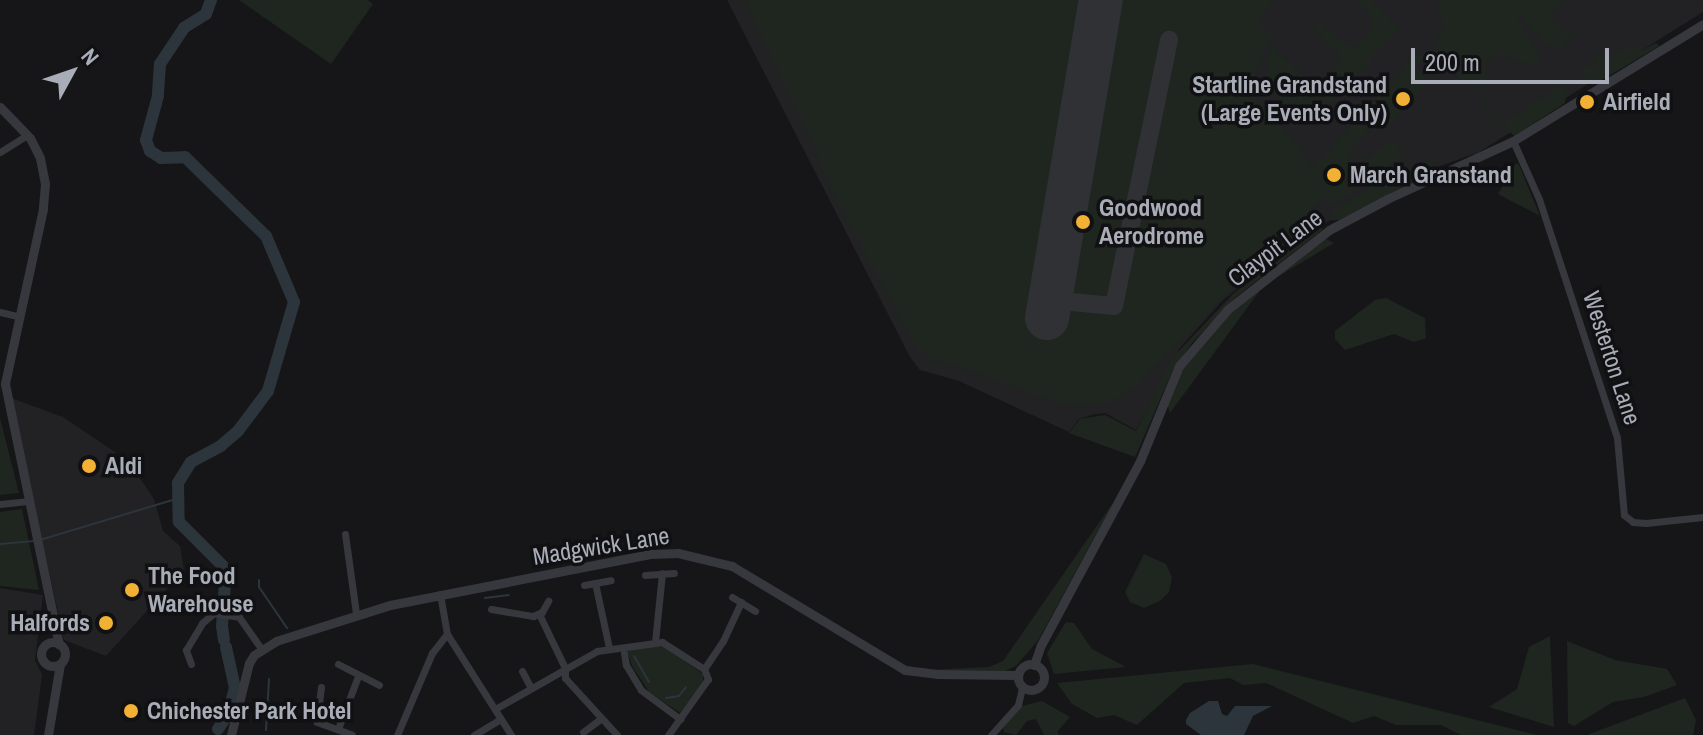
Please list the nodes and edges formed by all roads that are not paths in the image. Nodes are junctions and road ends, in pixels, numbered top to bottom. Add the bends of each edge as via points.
1 (1703, 24) edge
2 (0, 107) edge
3 (27, 135) junction
4 (1513, 141) junction
5 (0, 152) edge
6 (0, 312) edge
7 (18, 316) junction
8 (30, 501) junction
9 (0, 504) edge
10 (1703, 517) edge
11 (345, 534) dead end
12 (662, 573) junction
13 (674, 573) dead end
14 (645, 575) dead end
15 (611, 580) dead end
16 (595, 583) junction
17 (584, 585) dead end
18 (440, 594) junction
19 (732, 597) dead end
20 (548, 601) dead end
21 (741, 602) junction
22 (491, 609) dead end
23 (755, 611) dead end
24 (356, 613) junction
25 (539, 614) junction
26 (51, 616) junction
27 (447, 634) junction
28 (655, 642) junction
29 (47, 644) junction
30 (59, 644) junction
31 (609, 648) junction
32 (261, 649) junction
33 (175, 652) dead end
34 (186, 653) junction
35 (624, 653) dead end
36 (54, 664) junction
37 (191, 664) dead end
38 (338, 664) dead end
39 (1034, 665) junction
40 (565, 668) junction
41 (704, 669) junction
42 (522, 671) dead end
43 (1018, 675) junction
44 (358, 676) junction
45 (379, 685) dead end
46 (321, 687) dead end
47 (1022, 687) junction
48 (531, 688) junction
49 (495, 709) junction
50 (501, 719) junction
51 (600, 719) junction
52 (680, 719) junction
53 (338, 729) junction
54 (583, 732) dead end
55 (48, 735) edge
56 (231, 735) edge
57 (352, 735) edge
58 (397, 735) edge
59 (474, 735) edge
60 (511, 735) edge
61 (617, 735) edge
62 (668, 735) edge
63 (991, 735) edge

1 - 4 street, Claypit Lane
2 - 3 street
3 - 5 street
3 - 7 street via 40,158 45,184
4 - 10 street, Westerton Lane via 1539,199 1617,438 1624,515 1646,523
4 - 39 street, Claypit Lane via 1329,230 1266,276 1203,334 1172,378 1138,466
6 - 7 street
7 - 8 street via 5,384
8 - 9 street
8 - 26 street
11 - 24 street
12 - 13 street
12 - 14 street
12 - 28 street
15 - 16 street
16 - 17 street
16 - 31 street
18 - 24 street, Madgwick Lane
18 - 27 street
18 - 43 street, Madgwick Lane via 678,553 746,572 905,670
19 - 21 street
20 - 25 street
21 - 23 street
21 - 41 street
22 - 25 street
24 - 32 street, Madgwick Lane
25 - 40 street
26 - 29 street
26 - 30 street
27 - 49 street
27 - 58 street via 432,653
28 - 31 street
28 - 41 street via 673,646
29 - 30 street
29 - 36 street via 42,655
30 - 36 street via 65,655
31 - 40 street
32 - 34 street via 243,621 216,613 202,623
32 - 56 street via 249,663
33 - 34 street
34 - 37 street
35 - 52 street via 641,690
36 - 55 street
38 - 44 street
39 - 43 street via 1024,666
39 - 47 street via 1044,674 1042,685 1033,690
40 - 48 street
40 - 51 street via 565,678
41 - 52 street via 707,684
42 - 48 street
43 - 47 street
44 - 45 street
44 - 53 street
46 - 53 street via 317,722
47 - 63 street via 1018,705
48 - 49 street
49 - 50 street
50 - 59 street
50 - 60 street
51 - 54 street
51 - 61 street
52 - 62 street
53 - 57 street

